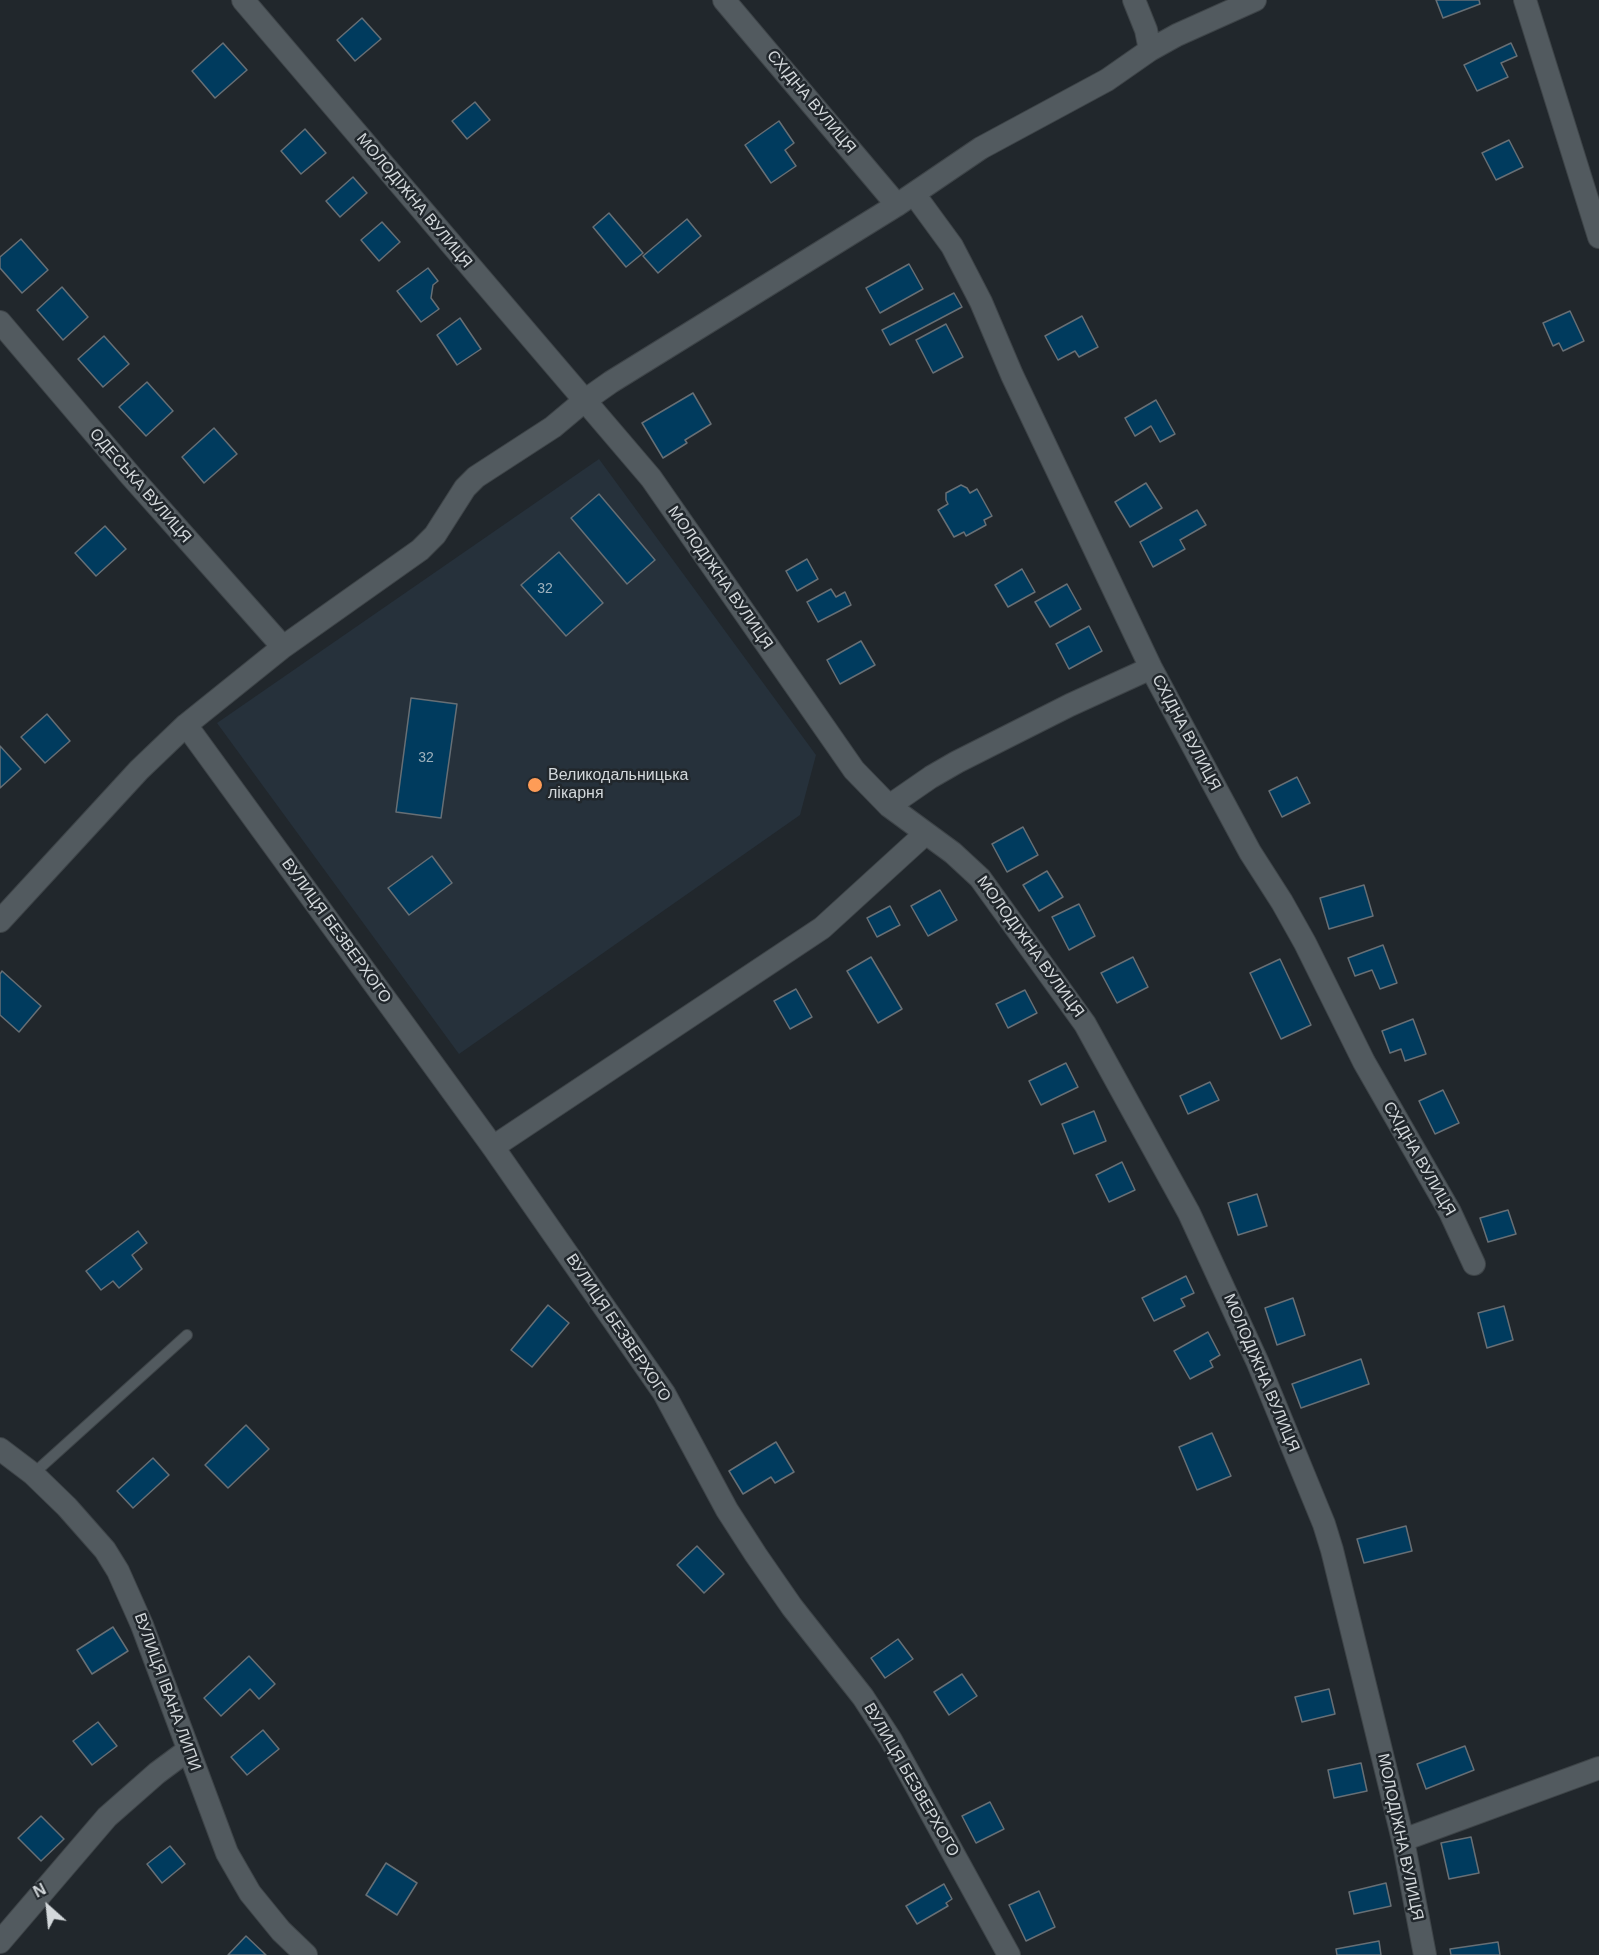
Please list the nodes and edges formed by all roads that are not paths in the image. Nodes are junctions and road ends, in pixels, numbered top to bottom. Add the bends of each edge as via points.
1 (243, 0) edge
2 (724, 0) edge
3 (1134, 0) edge
4 (1254, 0) edge
5 (1525, 0) edge
6 (1150, 50) junction
7 (905, 199) junction
8 (1599, 237) edge
9 (0, 322) edge
10 (584, 401) junction
11 (283, 647) junction
12 (1151, 668) junction
13 (186, 725) junction
14 (889, 806) junction
15 (925, 834) junction
16 (0, 921) edge
17 (493, 1147) junction
18 (1474, 1264) dead end
19 (187, 1335) dead end
20 (0, 1449) edge
21 (33, 1474) junction
22 (188, 1750) junction
23 (1599, 1768) edge
24 (1403, 1840) junction
25 (0, 1942) edge
26 (306, 1955) edge
27 (1009, 1955) edge
28 (1425, 1955) edge

1 - 10 street, МОЛОДІЖНА ВУЛИЦЯ
2 - 7 street, СХІДНА ВУЛИЦЯ
3 - 6 street
4 - 6 street
5 - 8 street
6 - 7 street via 1107,80 981,148
7 - 10 street
7 - 12 street, СХІДНА ВУЛИЦЯ via 952,246
9 - 11 street, ОДЕСЬКА ВУЛИЦЯ
10 - 11 street via 553,427 476,477 420,550
10 - 14 street, МОЛОДІЖНА ВУЛИЦЯ via 651,478 854,770
11 - 13 street
12 - 14 street via 957,762
12 - 18 street, СХІДНА ВУЛИЦЯ via 1250,852 1305,943 1364,1062 1450,1212
13 - 16 street via 139,770
13 - 17 street, ВУЛИЦЯ БЕЗВЕРХОГО
14 - 15 street, МОЛОДІЖНА ВУЛИЦЯ
15 - 17 street via 822,928
15 - 24 street, МОЛОДІЖНА ВУЛИЦЯ via 954,853 980,878 1074,1007 1161,1160 1228,1294 1324,1524
17 - 27 street, ВУЛИЦЯ БЕЗВЕРХОГО via 664,1393 756,1555 877,1717
19 - 21 lane
20 - 21 street, ВУЛИЦЯ ІВАНА ЛИПИ
21 - 22 street, ВУЛИЦЯ ІВАНА ЛИПИ via 87,1528 118,1571
22 - 25 street via 107,1817
22 - 26 street, ВУЛИЦЯ ІВАНА ЛИПИ via 238,1875 264,1911
23 - 24 street
24 - 28 street, МОЛОДІЖНА ВУЛИЦЯ

